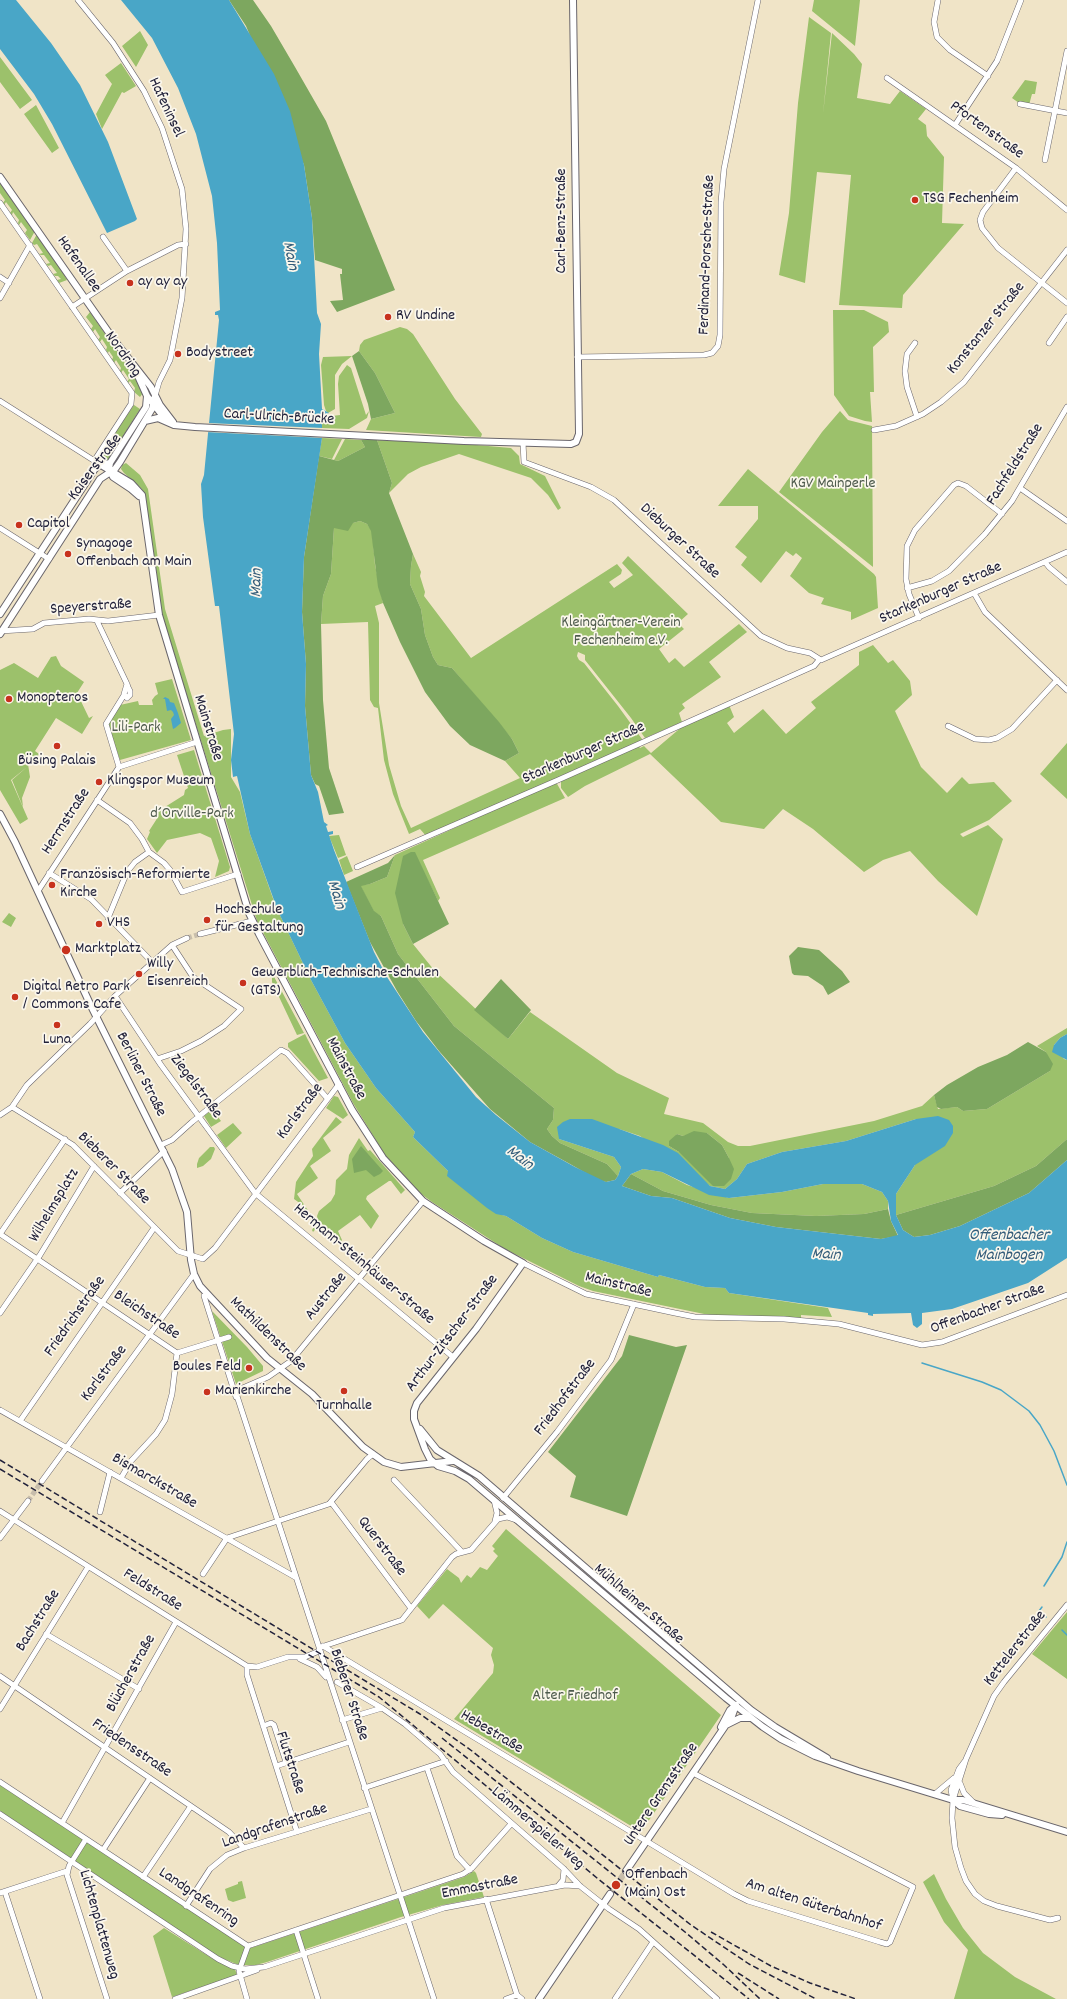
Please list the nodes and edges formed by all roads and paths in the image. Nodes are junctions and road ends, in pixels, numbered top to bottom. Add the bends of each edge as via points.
1 (78, 0) edge
2 (573, 0) edge
3 (758, 0) edge
4 (938, 0) edge
5 (1021, 0) edge
6 (1067, 51) edge
7 (988, 76) junction
8 (887, 78) dead end
9 (1020, 104) dead end
10 (1055, 111) junction
11 (1067, 114) edge
12 (955, 125) junction
13 (1045, 160) dead end
14 (1016, 168) junction
15 (0, 177) edge
16 (0, 204) edge
17 (1067, 210) edge
18 (103, 237) dead end
19 (186, 244) junction
20 (30, 245) junction
21 (1067, 250) edge
22 (127, 271) junction
23 (0, 277) edge
24 (1041, 282) junction
25 (9, 283) junction
26 (0, 298) edge
27 (85, 298) junction
28 (1067, 303) edge
29 (72, 307) junction
30 (1067, 317) edge
31 (915, 343) dead end
32 (1049, 343) dead end
33 (577, 357) junction
34 (134, 367) junction
35 (159, 382) junction
36 (148, 383) junction
37 (147, 396) junction
38 (155, 396) junction
39 (0, 401) edge
40 (157, 405) junction
41 (146, 407) junction
42 (1067, 407) edge
43 (917, 417) junction
44 (165, 420) junction
45 (145, 421) junction
46 (177, 425) junction
47 (874, 430) dead end
48 (577, 441) joint
49 (523, 443) junction
50 (94, 461) junction
51 (120, 462) junction
52 (101, 465) junction
53 (110, 469) junction
54 (103, 476) junction
55 (126, 479) junction
56 (1020, 488) junction
57 (143, 503) junction
58 (1002, 514) junction
59 (1067, 521) edge
60 (0, 528) edge
61 (1067, 552) edge
62 (39, 553) junction
63 (49, 559) junction
64 (1045, 562) junction
65 (1067, 582) edge
66 (908, 588) junction
67 (974, 593) junction
68 (0, 614) edge
69 (159, 615) junction
70 (919, 618) junction
71 (97, 621) junction
72 (1, 632) edge
73 (822, 660) junction
74 (1057, 680) junction
75 (1067, 690) edge
76 (948, 726) dead end
77 (198, 742) junction
78 (119, 767) junction
79 (97, 800) junction
80 (0, 814) edge
81 (148, 852) junction
82 (357, 867) dead end
83 (49, 873) junction
84 (238, 874) junction
85 (38, 891) junction
86 (108, 918) junction
87 (252, 922) junction
88 (200, 934) tunnel mouth
89 (187, 938) tunnel mouth
90 (172, 945) junction
91 (152, 962) junction
92 (115, 996) junction
93 (96, 1016) junction
94 (157, 1059) junction
95 (339, 1084) junction
96 (327, 1098) junction
97 (12, 1107) junction
98 (0, 1115) edge
99 (200, 1116) junction
100 (64, 1139) junction
101 (161, 1145) junction
102 (164, 1151) junction
103 (94, 1166) junction
104 (120, 1192) junction
105 (255, 1193) junction
106 (423, 1201) junction
107 (154, 1228) junction
108 (0, 1234) edge
109 (190, 1244) joint
110 (190, 1255) junction
111 (37, 1260) junction
112 (523, 1263) junction
113 (194, 1274) junction
114 (359, 1279) junction
115 (189, 1283) junction
116 (200, 1286) junction
117 (205, 1295) junction
118 (1067, 1295) edge
119 (102, 1302) junction
120 (634, 1304) junction
121 (0, 1313) edge
122 (847, 1326) joint
123 (151, 1335) junction
124 (230, 1337) dead end
125 (217, 1341) junction
126 (177, 1354) junction
127 (453, 1357) junction
128 (280, 1369) junction
129 (237, 1400) junction
130 (0, 1410) edge
131 (20, 1421) junction
132 (416, 1423) junction
133 (67, 1448) junction
134 (437, 1450) junction
135 (373, 1454) junction
136 (453, 1461) junction
137 (434, 1463) junction
138 (110, 1472) junction
139 (121, 1478) junction
140 (394, 1480) dead end
141 (42, 1481) tunnel mouth
142 (503, 1498) junction
143 (494, 1500) junction
144 (28, 1501) tunnel mouth
145 (331, 1502) junction
146 (0, 1511) edge
147 (100, 1512) dead end
148 (13, 1520) junction
149 (494, 1522) junction
150 (277, 1523) junction
151 (520, 1523) junction
152 (0, 1538) edge
153 (227, 1538) junction
154 (462, 1552) junction
155 (88, 1567) junction
156 (203, 1574) dead end
157 (295, 1577) junction
158 (1067, 1605) edge
159 (410, 1607) junction
160 (176, 1622) junction
161 (46, 1634) junction
162 (320, 1648) junction
163 (296, 1658) junction
164 (247, 1666) junction
165 (0, 1676) edge
166 (337, 1682) dead end
167 (330, 1683) junction
168 (15, 1686) junction
169 (138, 1689) junction
170 (738, 1703) junction
171 (382, 1708) junction
172 (0, 1709) edge
173 (751, 1718) junction
174 (342, 1720) junction
175 (725, 1725) junction
176 (263, 1726) junction
177 (718, 1733) junction
178 (349, 1742) junction
179 (105, 1748) junction
180 (966, 1759) junction
181 (830, 1760) junction
182 (446, 1761) junction
183 (286, 1762) junction
184 (276, 1766) junction
185 (427, 1768) junction
186 (693, 1773) junction
187 (150, 1778) junction
188 (955, 1778) junction
189 (0, 1782) edge
190 (960, 1783) junction
191 (364, 1788) junction
192 (935, 1794) junction
193 (954, 1800) junction
194 (974, 1803) junction
195 (191, 1806) junction
196 (372, 1809) junction
197 (0, 1814) edge
198 (1010, 1815) junction
199 (62, 1823) junction
200 (511, 1824) junction
201 (297, 1832) junction
202 (1067, 1832) edge
203 (86, 1839) junction
204 (647, 1842) junction
205 (244, 1848) junction
206 (103, 1850) junction
207 (71, 1862) junction
208 (564, 1869) junction
209 (470, 1870) junction
210 (626, 1870) tunnel mouth
211 (67, 1871) junction
212 (143, 1877) junction
213 (557, 1886) junction
214 (580, 1886) junction
215 (2, 1893) edge
216 (610, 1894) tunnel mouth
217 (400, 1895) junction
218 (486, 1899) junction
219 (603, 1904) junction
220 (186, 1906) junction
221 (1058, 1918) dead end
222 (408, 1919) junction
223 (296, 1930) junction
224 (654, 1942) junction
225 (248, 1946) junction
226 (303, 1954) junction
227 (240, 1968) junction
228 (260, 1968) junction
229 (240, 1976) junction
230 (517, 1995) junction
231 (40, 1999) edge
232 (107, 1999) edge
233 (175, 1999) edge
234 (247, 1999) edge
235 (318, 1999) edge
236 (434, 1999) edge
237 (506, 1999) edge
238 (522, 1999) edge
239 (539, 1999) edge
240 (615, 1999) edge
241 (717, 1999) edge

1 - 19 street, Hafeninsel via 133,72 159,122 182,189 186,215
2 - 33 main road, Carl-Benz-Straße
3 - 33 street, Ferdinand-Porsche-Straße via 724,169 718,346 712,353 704,356
4 - 7 street via 934,22 937,37 950,50
5 - 7 street via 1004,45
6 - 10 street
7 - 12 street
8 - 12 street, Pfortenstraße
9 - 10 street
10 - 11 street
10 - 13 street
12 - 14 street, Pfortenstraße
14 - 17 street, Pfortenstraße
14 - 24 street via 986,207 981,216 981,224 984,232 998,248
15 - 27 main road, Hafenallee
16 - 20 street, Nordring
18 - 22 street
19 - 22 street via 178,245
19 - 35 street, Hafeninsel via 184,289 176,337 168,365
20 - 25 street
20 - 29 street, Nordring
21 - 24 street, Konstanzer Straße
22 - 27 street
23 - 25 street
24 - 28 street
24 - 43 street, Konstanzer Straße via 970,376 937,405
25 - 26 street
27 - 29 street
27 - 34 main road, Hafenallee
29 - 50 street, Nordring via 132,395 131,404
30 - 32 street
31 - 43 street via 907,354 905,371 907,388
33 - 48 main road, Carl-Benz-Straße
34 - 36 main road, Hafenallee
34 - 37 main road, Hafenallee
35 - 36 street
35 - 38 street, Hafeninsel
36 - 38 main road, Hafenallee
37 - 40 main road, Hafenallee
37 - 41 main road, Kaiserstraße
38 - 40 main road, Hafenallee
39 - 50 street
40 - 41 main road
40 - 44 main road, Hafenallee
40 - 45 main road, Kaiserstraße
40 - 46 main road
41 - 53 main road, Kaiserstraße
42 - 56 street, Fachfeldstraße
43 - 47 street, Konstanzer Straße via 896,426
44 - 45 main road via 154,418
44 - 46 main road
45 - 51 main road, Kaiserstraße
46 - 49 main road, Carl-Ulrich-Brücke
48 - 49 main road, Carl-Ulrich-Brücke via 572,444
49 - 73 street, Dieburger Straße via 524,462 597,490 614,500 761,636 787,648 810,653
50 - 52 street
51 - 53 main road, Kaiserstraße
51 - 55 main road, Mainstraße via 120,472
52 - 53 main road, Kaiserstraße
52 - 54 main road
52 - 62 main road, Kaiserstraße via 94,470
53 - 54 main road, Kaiserstraße
53 - 55 main road, Mainstraße
53 - 57 main road
54 - 63 main road, Kaiserstraße
55 - 57 main road, Mainstraße via 138,489
56 - 58 street, Fachfeldstraße
56 - 59 street
57 - 69 main road, Mainstraße
58 - 66 street, Fachfeldstraße via 949,571 932,581
58 - 66 street via 964,484 955,484 909,540 906,554
60 - 62 street
61 - 64 street, Starkenburger Straße
62 - 63 street
62 - 68 main road, Kaiserstraße
63 - 72 main road, Kaiserstraße
64 - 65 street
64 - 67 street, Starkenburger Straße
66 - 70 street
67 - 70 street, Starkenburger Straße
67 - 74 street via 985,612
69 - 71 street, Speyerstraße
69 - 77 main road, Mainstraße
70 - 73 street, Starkenburger Straße
71 - 72 street, Speyerstraße via 89,619 42,624 33,629
71 - 78 street via 130,695 127,698 124,695 106,724
73 - 82 street, Starkenburger Straße via 814,666
74 - 75 street
74 - 76 street via 1012,729 997,738 975,739
77 - 78 street
77 - 84 main road, Mainstraße
78 - 79 street, Herrnstraße
79 - 81 street via 130,823
79 - 83 street, Herrnstraße
80 - 85 main road, Berliner Straße
81 - 84 street via 168,867 181,892
81 - 86 street via 127,872
83 - 85 street, Herrnstraße
83 - 86 street via 91,899
84 - 87 main road, Mainstraße
85 - 93 main road, Berliner Straße
86 - 91 street
87 - 88 street
87 - 95 main road, Mainstraße
89 - 90 street
90 - 91 street
90 - 94 street via 193,977 240,1009 224,1026 201,1041
91 - 92 street
92 - 93 street
92 - 94 street, Ziegelstraße
93 - 97 street via 28,1085
93 - 101 main road, Berliner Straße
94 - 99 street, Ziegelstraße
95 - 96 street, Karlstraße
95 - 106 main road, Mainstraße via 373,1144
96 - 99 street via 284,1050 278,1052
96 - 105 street, Karlstraße
97 - 98 street
97 - 100 street, Bieberer Straße
99 - 101 street via 172,1140
99 - 105 street, Ziegelstraße
100 - 103 street, Bieberer Straße
100 - 108 street, Wilhelmsplatz
101 - 102 main road, Berliner Straße
102 - 104 street
102 - 109 main road, Berliner Straße via 184,1202
103 - 104 street, Bieberer Straße
103 - 111 street, Wilhelmsplatz
104 - 107 street, Bieberer Straße
105 - 110 street, Karlstraße via 208,1256 200,1259
105 - 114 street, Hermann-Steinhäuser-Straße
106 - 112 main road, Mainstraße
106 - 114 street, Austraße
107 - 110 street, Bieberer Straße via 178,1251
107 - 119 street, Friedrichstraße
108 - 111 street, Bleichstraße
109 - 110 main road, Bieberer Straße
110 - 113 main road, Bieberer Straße
111 - 119 street, Bleichstraße
111 - 121 street, Wilhelmsplatz
112 - 120 street, Mainstraße via 581,1292
112 - 127 main road, Arthur-Zitscher-Straße
113 - 115 street, Karlstraße
113 - 116 main road, Bieberer Straße
114 - 127 street, Hermann-Steinhäuser-Straße
114 - 128 street, Austraße via 291,1361
115 - 116 street via 194,1282
115 - 123 street, Karlstraße
116 - 117 main road, Bieberer Straße
117 - 125 street, Bieberer Straße
117 - 128 main road, Mathildenstraße
118 - 122 street, Offenbacher Straße via 930,1345 914,1344
119 - 123 street, Bleichstraße
119 - 131 street, Friedrichstraße
120 - 122 street, Mainstraße via 695,1317 784,1319
120 - 142 street, Friedhofstraße via 611,1360
123 - 126 street, Bleichstraße
123 - 133 street, Karlstraße
124 - 125 street
125 - 126 street
125 - 129 street, Bieberer Straße
126 - 139 street via 170,1403 164,1420 156,1434 131,1461
127 - 132 main road, Arthur-Zitscher-Straße via 416,1403
128 - 129 street via 261,1381 238,1390
128 - 135 main road, Mathildenstraße via 312,1394 363,1447
129 - 150 street, Bieberer Straße
130 - 131 street, Bismarckstraße
131 - 133 street, Bismarckstraße
132 - 134 main road
132 - 137 main road, Arthur-Zitscher-Straße via 425,1449
133 - 138 street, Bismarckstraße
133 - 141 street, Karlstraße
134 - 136 main road, Mühlheimer Straße
134 - 137 main road
135 - 137 main road, Mathildenstraße via 387,1464 397,1467
135 - 145 street
136 - 137 main road, Mathildenstraße
136 - 142 main road, Mühlheimer Straße via 479,1476
137 - 143 main road, Mühlheimer Straße via 462,1474
138 - 139 street, Bismarckstraße
138 - 147 street
139 - 153 street, Bismarckstraße
140 - 154 street
142 - 170 main road, Mühlheimer Straße
143 - 149 street via 497,1513
143 - 151 main road, Mühlheimer Straße
144 - 148 street
145 - 150 street
145 - 159 street, Querstraße
146 - 148 street, Feldstraße
148 - 152 street
148 - 155 street, Feldstraße
149 - 151 street via 506,1517
149 - 154 street via 471,1550
150 - 153 street
150 - 157 street, Bieberer Straße
151 - 170 main road, Mühlheimer Straße
153 - 156 street
153 - 157 street, Bismarckstraße
154 - 159 street via 452,1557
155 - 160 street, Feldstraße
155 - 161 street, Bachstraße
157 - 162 street, Bieberer Straße
158 - 180 street, Kettelerstraße via 1000,1687
159 - 162 street via 402,1620
160 - 164 street, Feldstraße
160 - 169 street, Blücherstraße
161 - 168 street, Bachstraße
161 - 169 street
162 - 163 street via 305,1657
162 - 167 street, Bieberer Straße
162 - 204 street, Hebestraße
163 - 164 street via 288,1657 257,1667
163 - 167 street via 317,1667
164 - 176 street, Flutstraße via 247,1675
165 - 168 street, Friedensstraße
166 - 171 street, Lämmerspieler Weg
167 - 174 street, Bieberer Straße
168 - 172 street, Bachstraße
168 - 179 street, Friedensstraße
169 - 179 street, Blücherstraße
170 - 173 main road, Mühlheimer Straße
170 - 175 main road, Untere Grenzstraße
170 - 177 main road, Untere Grenzstraße via 730,1710
170 - 181 main road, Mühlheimer Straße
171 - 174 street
171 - 182 street, Lämmerspieler Weg
173 - 175 main road via 740,1718
173 - 181 main road, Mühlheimer Straße via 788,1743
174 - 178 street, Bieberer Straße
175 - 177 main road, Untere Grenzstraße
176 - 183 street, Flutstraße via 271,1723 274,1725
176 - 184 street, Flutstraße
177 - 186 main road, Untere Grenzstraße
178 - 183 street
178 - 191 street, Bieberer Straße
179 - 187 street, Friedensstraße
179 - 199 street, Blücherstraße
180 - 188 street
180 - 190 street, Kettelerstraße
181 - 192 main road, Mühlheimer Straße
182 - 185 street
182 - 200 street, Lämmerspieler Weg via 453,1772
183 - 184 street
184 - 201 street, Flutstraße
185 - 191 street
185 - 209 street via 457,1856
186 - 204 main road, Untere Grenzstraße
186 - 204 street, Am alten Güterbahnhof via 913,1886 890,1942 880,1942 748,1901
187 - 195 street, Friedensstraße
187 - 206 street
188 - 192 street
188 - 193 street via 951,1790
189 - 199 street, Landgrafenring
190 - 193 street, Kettelerstraße
190 - 194 street via 964,1793
191 - 196 street, Bieberer Straße
192 - 193 main road, Mühlheimer Straße
193 - 194 main road, Mühlheimer Straße via 961,1799
193 - 198 main road, Mühlheimer Straße via 960,1806 989,1814
193 - 221 street via 952,1818 955,1847 971,1889 982,1899 997,1906 1050,1920
194 - 198 main road, Mühlheimer Straße
195 - 205 street, Friedensstraße via 229,1832
195 - 212 street
196 - 201 street, Landgrafenstraße
196 - 217 street, Bieberer Straße
197 - 207 street
198 - 202 main road, Mühlheimer Straße
199 - 203 street, Landgrafenring
200 - 208 street, Lämmerspieler Weg
200 - 209 street
201 - 205 street, Landgrafenstraße
203 - 206 street, Landgrafenring
203 - 207 street, Lichtenplattenweg
204 - 210 main road, Untere Grenzstraße
205 - 220 street, Landgrafenstraße via 227,1855 212,1866
206 - 212 street, Landgrafenring
207 - 211 street, Lichtenplattenweg
207 - 227 street via 218,1959
208 - 213 street via 563,1880
208 - 214 street, Lämmerspieler Weg
209 - 217 street, Landgrafenring
211 - 215 street
211 - 232 street, Lichtenplattenweg
212 - 220 street, Landgrafenring
213 - 214 street, Emmastraße
213 - 218 street, Emmastraße
214 - 219 street, Lämmerspieler Weg
215 - 231 street
216 - 219 main road
217 - 222 street, Bieberer Straße
217 - 223 street, Landgrafenring
218 - 222 street, Emmastraße
218 - 230 street
219 - 224 street, Lämmerspieler Weg
219 - 239 main road
220 - 225 street, Landgrafenring
222 - 226 street
222 - 236 street, Bieberer Straße
223 - 225 street, Landgrafenring
223 - 226 street
224 - 240 street
224 - 241 street, Lämmerspieler Weg
225 - 227 street
226 - 228 street
226 - 235 street
227 - 228 street
227 - 229 street
228 - 229 street
229 - 233 street
229 - 234 street
230 - 237 street
230 - 238 street

